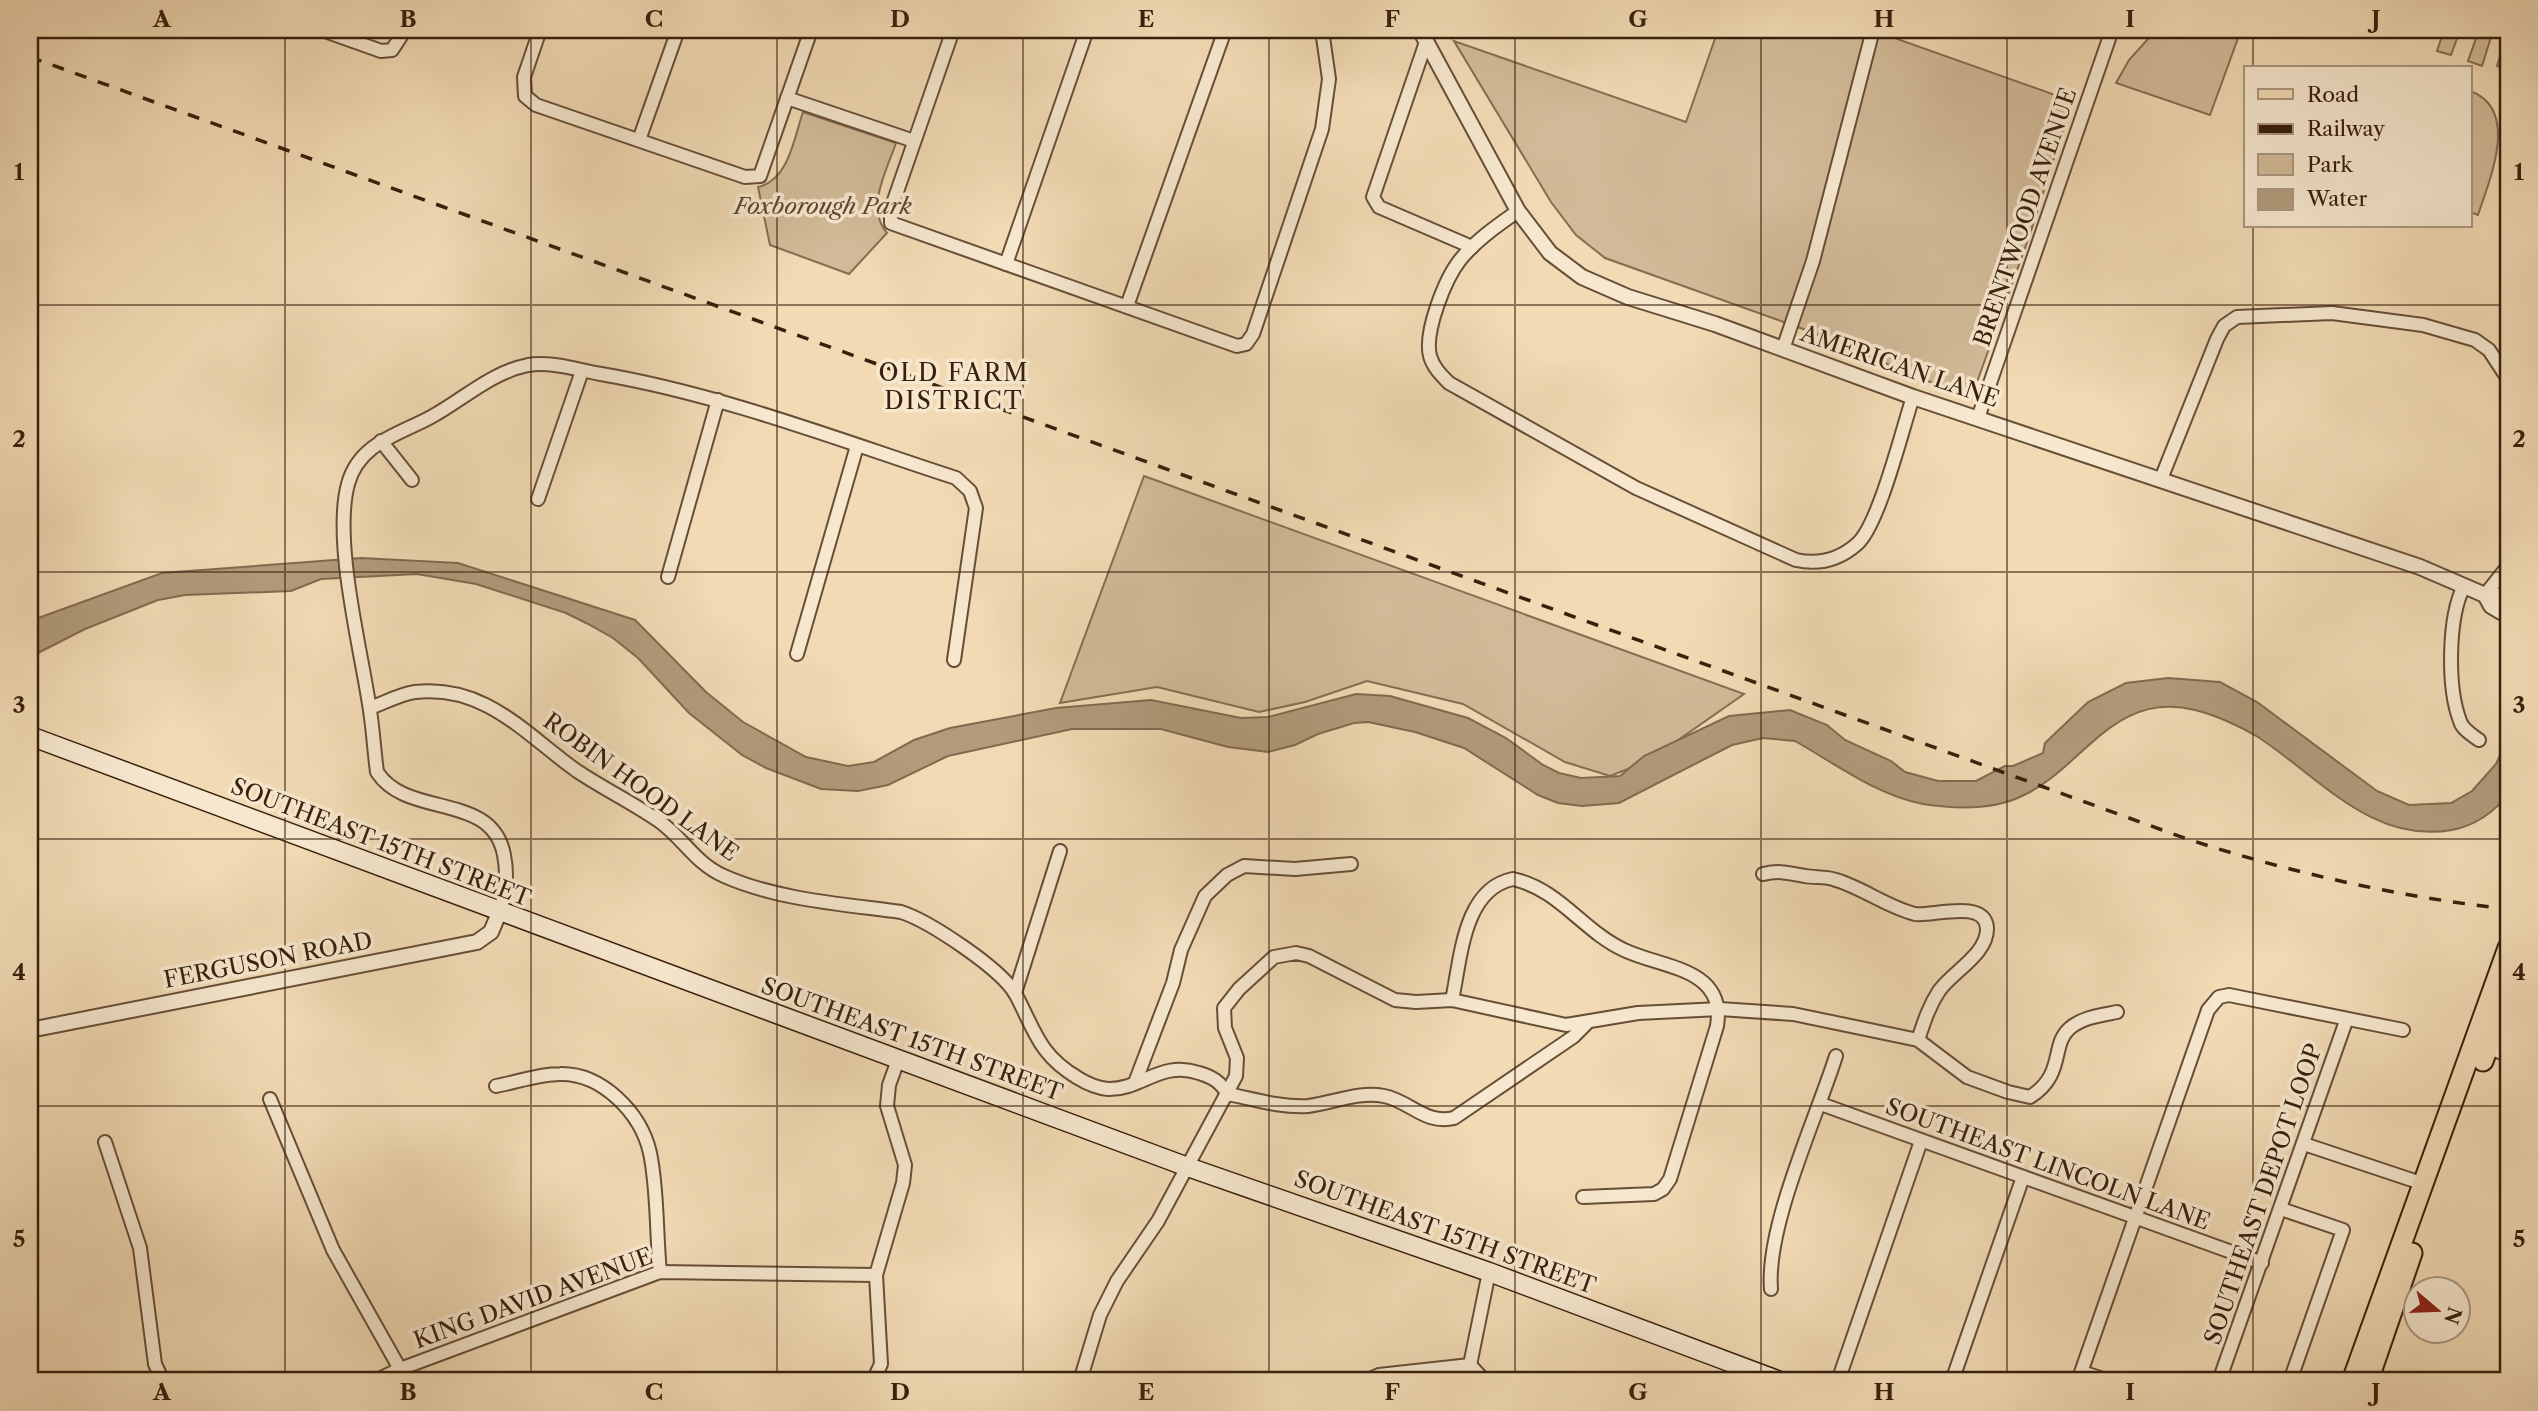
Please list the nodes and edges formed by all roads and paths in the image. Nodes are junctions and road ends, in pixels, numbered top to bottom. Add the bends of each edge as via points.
1 (323, 30) edge
2 (405, 30) edge
3 (540, 30) edge
4 (678, 30) edge
5 (811, 30) edge
6 (953, 30) edge
7 (1087, 30) edge
8 (1225, 30) edge
9 (1322, 30) edge
10 (1873, 30) edge
11 (2112, 30) edge
12 (1423, 36) edge
13 (787, 98) junction
14 (639, 140) junction
15 (914, 141) junction
16 (1518, 211) junction
17 (1472, 247) junction
18 (1006, 264) junction
19 (1126, 306) junction
20 (1783, 349) junction
21 (582, 370) junction
22 (2508, 379) edge
23 (1913, 397) junction
24 (718, 400) junction
25 (1978, 418) junction
26 (380, 441) junction
27 (857, 446) junction
28 (2161, 479) junction
29 (412, 480) dead end
30 (538, 499) dead end
31 (2508, 566) edge
32 (668, 577) dead end
33 (2464, 586) junction
34 (2485, 595) junction
35 (2508, 601) edge
36 (2508, 616) edge
37 (797, 654) dead end
38 (954, 660) dead end
39 (370, 708) junction
40 (30, 736) edge
41 (2479, 740) dead end
42 (1060, 851) dead end
43 (1351, 864) dead end
44 (1763, 874) dead end
45 (499, 913) junction
46 (2508, 948) edge
47 (2508, 992) edge
48 (1015, 993) junction
49 (1452, 1000) junction
50 (1720, 1009) junction
51 (2117, 1012) dead end
52 (2346, 1021) junction
53 (1587, 1023) junction
54 (30, 1030) edge
55 (2403, 1030) dead end
56 (1918, 1040) junction
57 (2482, 1045) junction
58 (2508, 1054) edge
59 (1836, 1056) dead end
60 (898, 1060) junction
61 (1136, 1080) junction
62 (496, 1086) dead end
63 (1228, 1094) junction
64 (270, 1099) dead end
65 (1821, 1104) junction
66 (1921, 1141) junction
67 (105, 1142) dead end
68 (2304, 1144) junction
69 (1185, 1166) junction
70 (2023, 1177) junction
71 (2424, 1184) junction
72 (1583, 1197) dead end
73 (2281, 1209) junction
74 (2136, 1217) junction
75 (2262, 1263) junction
76 (660, 1272) junction
77 (1489, 1272) junction
78 (876, 1275) junction
79 (1772, 1289) dead end
80 (1470, 1365) junction
81 (400, 1369) junction
82 (2080, 1377) edge
83 (163, 1381) edge
84 (375, 1381) edge
85 (873, 1381) edge
86 (1080, 1381) edge
87 (1366, 1381) edge
88 (1485, 1381) edge
89 (1778, 1381) edge
90 (1839, 1381) edge
91 (1952, 1381) edge
92 (2109, 1381) edge
93 (2219, 1381) edge
94 (2290, 1381) edge
95 (2352, 1381) edge
96 (2368, 1381) edge

1 - 2 street via 381,51 392,50
3 - 14 street via 524,77 525,96 537,105
4 - 14 street
5 - 13 street
6 - 15 street
7 - 18 street
8 - 19 street
9 - 19 street via 1329,79 1322,129 1247,344 1237,346
10 - 20 street via 1814,261
11 - 25 street, BRENTWOOD AVENUE
12 - 16 street, AMERICAN LANE
12 - 17 street via 1373,197 1378,207
13 - 14 street via 760,176 745,177
13 - 15 street
15 - 18 street via 891,209 891,223
16 - 17 street
16 - 20 street, AMERICAN LANE via 1550,253 1582,276 1628,297
17 - 23 street via 1458,262 1437,305 1428,344 1439,374 1636,488 1796,560 1812,564 1836,558 1858,543 1872,520
18 - 19 street
20 - 23 street, AMERICAN LANE
21 - 24 street
21 - 26 street via 532,365 508,370 432,417
21 - 30 street
22 - 28 street via 2489,350 2475,340 2423,325 2332,313 2237,317 2224,326 2217,339
23 - 25 street, AMERICAN LANE
24 - 27 street
24 - 32 street
25 - 28 street, AMERICAN LANE
26 - 29 street
26 - 39 street via 365,453 348,483 345,504 349,582
27 - 37 street
27 - 38 street via 956,478 970,491 976,508
28 - 33 street, AMERICAN LANE
31 - 34 street
33 - 34 street, AMERICAN LANE
33 - 41 street via 2455,614 2454,696 2460,724
34 - 35 street, AMERICAN LANE
34 - 36 street, AMERICAN LANE via 2491,606
39 - 45 street via 377,772 386,787 484,821 502,844 506,892
39 - 48 street, ROBIN HOOD LANE via 413,692 452,692 485,702 579,772 659,821 701,863 723,876 777,893 918,917 999,974
40 - 45 main road, SOUTHEAST 15TH STREET
42 - 48 street
43 - 61 street via 1295,869 1244,866 1205,896 1181,950
44 - 56 street via 1781,869 1838,880 1918,915 1947,910 1983,918 1985,938 1942,987 1928,1009
45 - 54 street, FERGUSON ROAD via 491,932 477,942
45 - 60 main road, SOUTHEAST 15TH STREET
46 - 57 main road
47 - 57 main road
48 - 61 street, ROBIN HOOD LANE via 1027,1023 1047,1053 1068,1072 1106,1089
49 - 50 street via 1470,919 1489,889 1513,879 1541,887 1623,950 1698,978
49 - 53 street via 1566,1025
49 - 63 street via 1395,1000 1309,956 1285,953 1274,957 1224,1008 1225,1028 1237,1058
50 - 53 street via 1638,1013
50 - 56 street via 1793,1014
50 - 72 street via 1670,1179 1663,1189 1654,1194
51 - 56 street via 2085,1019 2069,1029 2045,1085 2029,1097 1967,1077
52 - 55 street
52 - 68 street, SOUTHEAST DEPOT LOOP
52 - 74 street via 2229,995 2218,997 2208,1010
53 - 63 street via 1454,1118 1442,1121 1384,1096 1307,1106
57 - 58 street
57 - 71 main road
57 - 96 main road
59 - 65 street
60 - 69 main road, SOUTHEAST 15TH STREET
60 - 78 street via 887,1106 905,1165 904,1183
61 - 63 street, ROBIN HOOD LANE via 1165,1070 1191,1070 1220,1082
62 - 76 street via 558,1073 596,1081 613,1094 642,1132 650,1153
63 - 69 street
64 - 81 street via 333,1250
65 - 66 street, SOUTHEAST LINCOLN LANE
65 - 79 street via 1784,1207 1769,1265
66 - 70 street, SOUTHEAST LINCOLN LANE
66 - 90 street
67 - 83 street via 140,1248 155,1364
68 - 71 street
68 - 73 street, SOUTHEAST DEPOT LOOP
69 - 77 main road, SOUTHEAST 15TH STREET
69 - 86 street via 1158,1221 1100,1315
70 - 74 street, SOUTHEAST LINCOLN LANE
70 - 91 street
71 - 95 main road
73 - 75 street, SOUTHEAST DEPOT LOOP
73 - 94 street via 2343,1230
74 - 75 street, SOUTHEAST LINCOLN LANE
74 - 82 street
75 - 93 street, SOUTHEAST DEPOT LOOP
76 - 78 street, KING DAVID AVENUE
76 - 81 street, KING DAVID AVENUE
77 - 80 street
77 - 89 main road, SOUTHEAST 15TH STREET
78 - 85 street via 881,1364
80 - 87 street via 1380,1375
80 - 88 street
81 - 84 street, KING DAVID AVENUE
82 - 92 street

